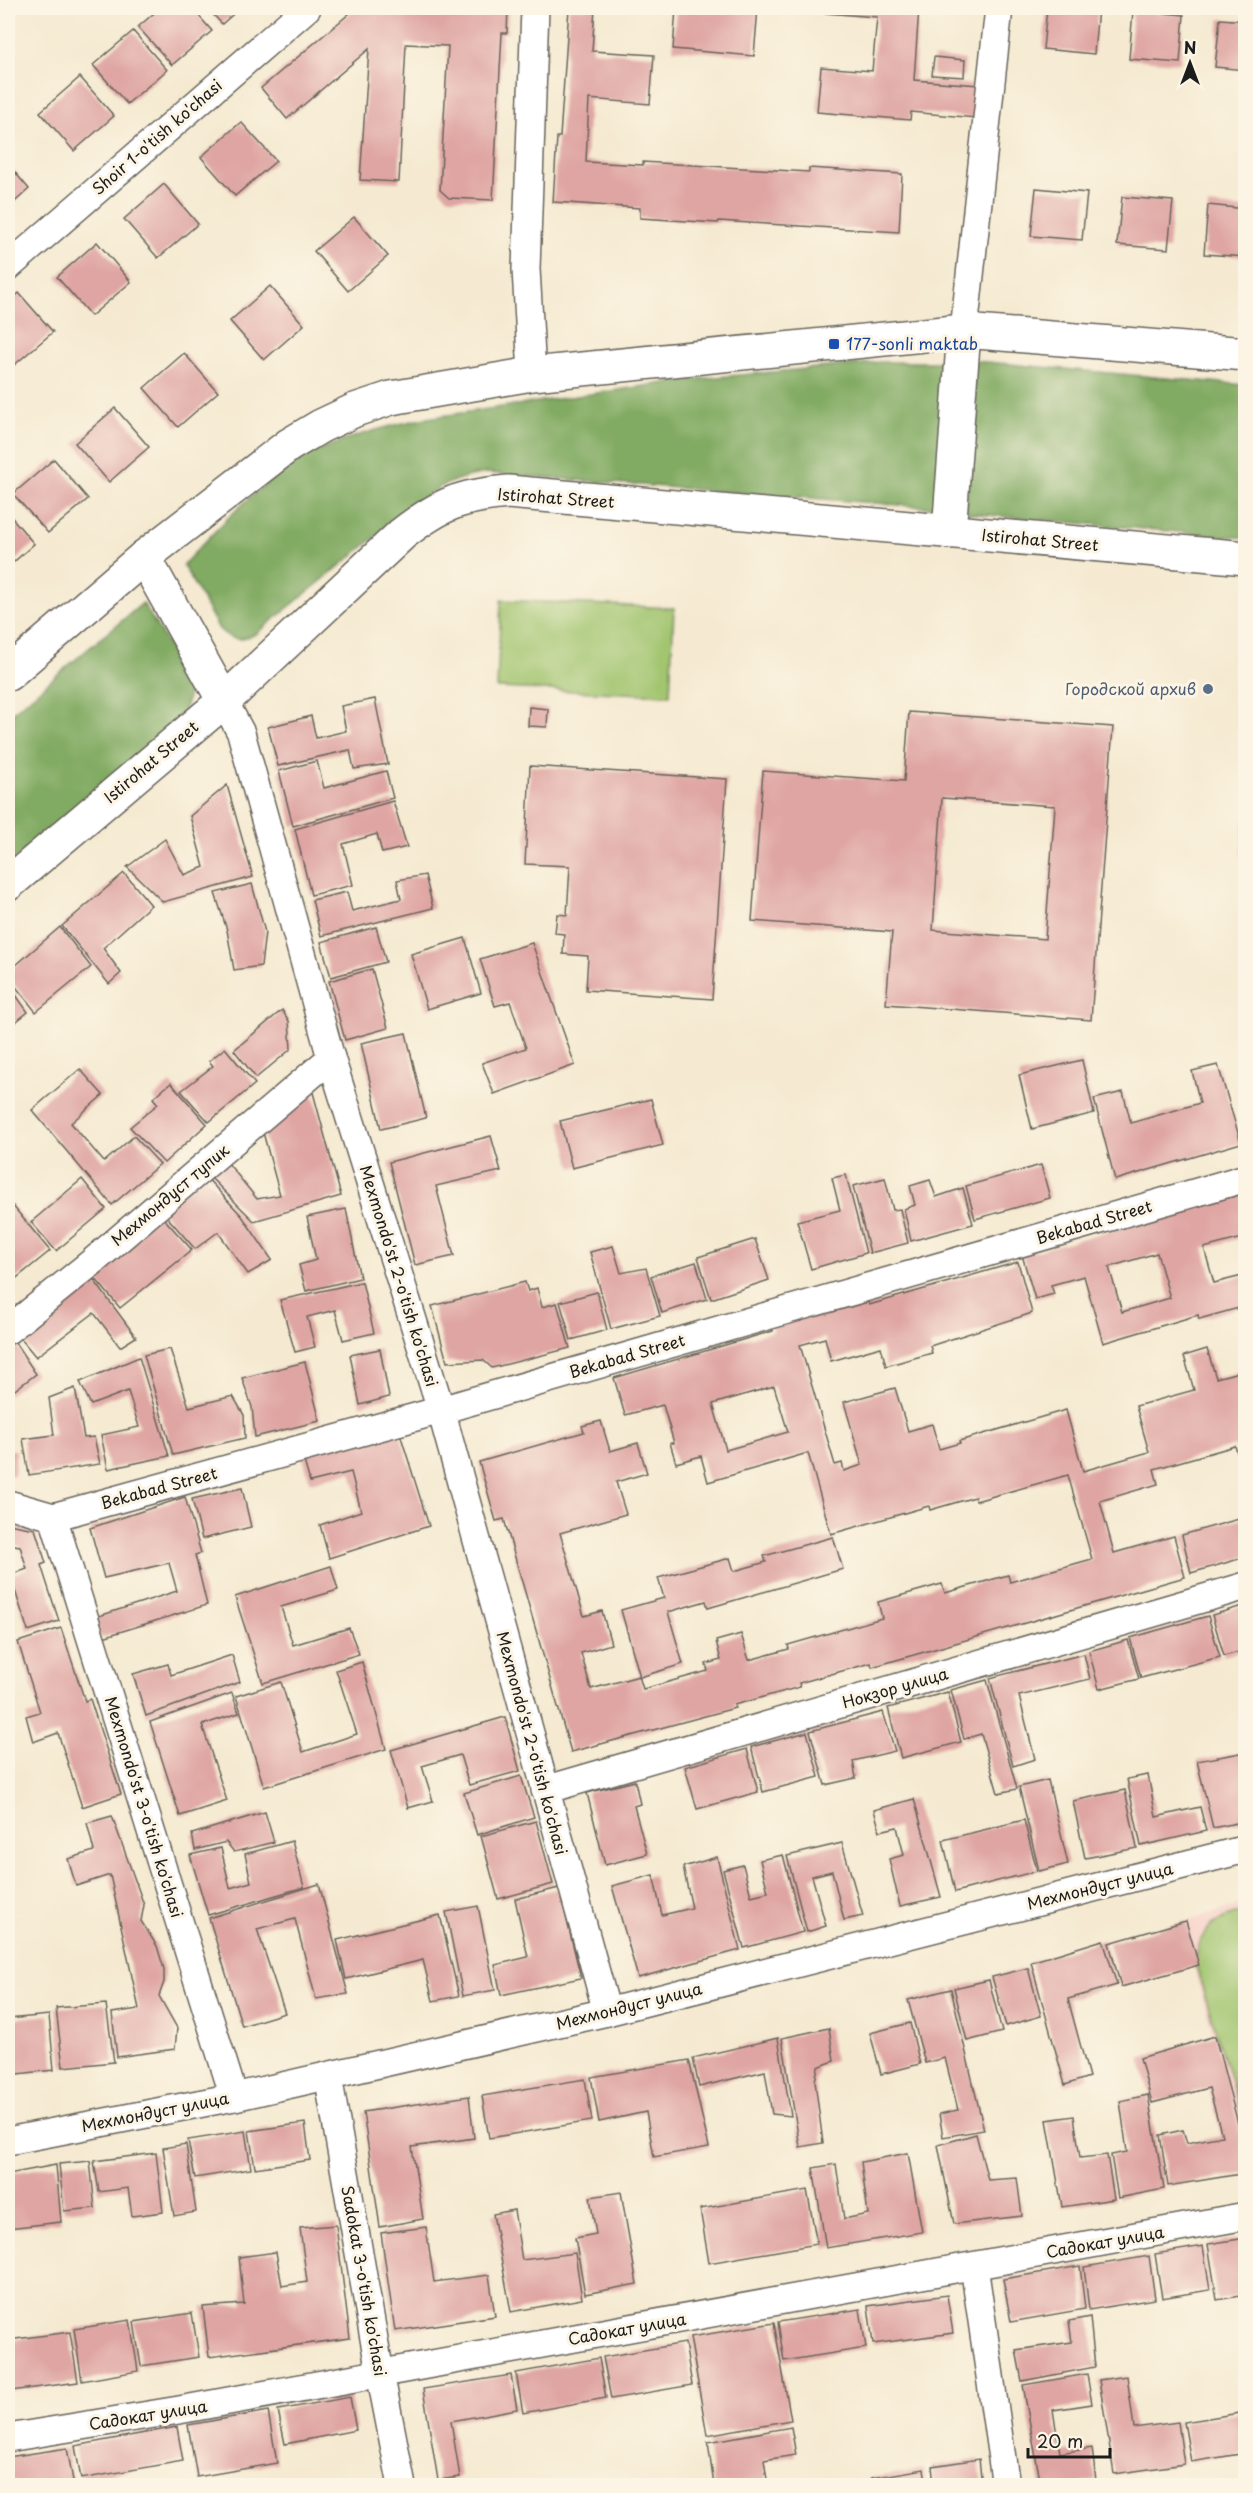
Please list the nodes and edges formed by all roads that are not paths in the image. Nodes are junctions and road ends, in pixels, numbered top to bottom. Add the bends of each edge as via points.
1 (307, 8) edge
2 (535, 8) edge
3 (999, 8) edge
4 (8, 267) edge
5 (964, 331) junction
6 (1245, 354) edge
7 (532, 374) junction
8 (949, 532) junction
9 (144, 557) junction
10 (1245, 558) edge
11 (8, 674) edge
12 (224, 701) junction
13 (8, 884) edge
14 (331, 1058) junction
15 (1245, 1178) edge
16 (8, 1330) edge
17 (441, 1410) junction
18 (8, 1504) edge
19 (53, 1517) junction
20 (1245, 1586) edge
21 (544, 1790) junction
22 (1245, 1849) edge
23 (607, 2012) junction
24 (328, 2076) junction
25 (234, 2097) junction
26 (8, 2141) edge
27 (1245, 2216) edge
28 (974, 2265) junction
29 (380, 2373) junction
30 (8, 2438) edge
31 (402, 2486) edge
32 (1006, 2486) edge

1 - 4 street, Shoir 1-o'tish ko'chasi
2 - 7 street via 526,269
3 - 5 street
5 - 6 main road
5 - 7 main road
5 - 8 main road
7 - 9 main road via 391,398 321,426 258,467
8 - 10 main road, Istirohat Street
8 - 12 main road, Istirohat Street via 508,492 473,496 441,507 402,534
9 - 11 main road
9 - 12 main road, Mexmondo'st 2-o'tish ko'chasi
12 - 13 main road, Istirohat Street
12 - 14 street, Mexmondo'st 2-o'tish ko'chasi via 241,733
14 - 16 street, Мехмондуст тупик
14 - 17 street, Mexmondo'st 2-o'tish ko'chasi
15 - 17 street, Bekabad Street
17 - 19 street, Bekabad Street
17 - 21 street, Mexmondo'st 2-o'tish ko'chasi
18 - 19 street
19 - 25 street, Mexmondo'st 3-o'tish ko'chasi
20 - 21 street, Нокзор улица
21 - 23 street, Mexmondo'st 2-o'tish ko'chasi
22 - 23 street, Мехмондуст улица
23 - 24 street, Мехмондуст улица
24 - 25 street, Мехмондуст улица
24 - 29 street, Sadokat 3-o'tish ko'chasi
25 - 26 street, Мехмондуст улица
27 - 28 street, Садокат улица
28 - 29 street, Садокат улица
28 - 32 street
29 - 30 street, Садокат улица
29 - 31 street, Sadokat 3-o'tish ko'chasi

